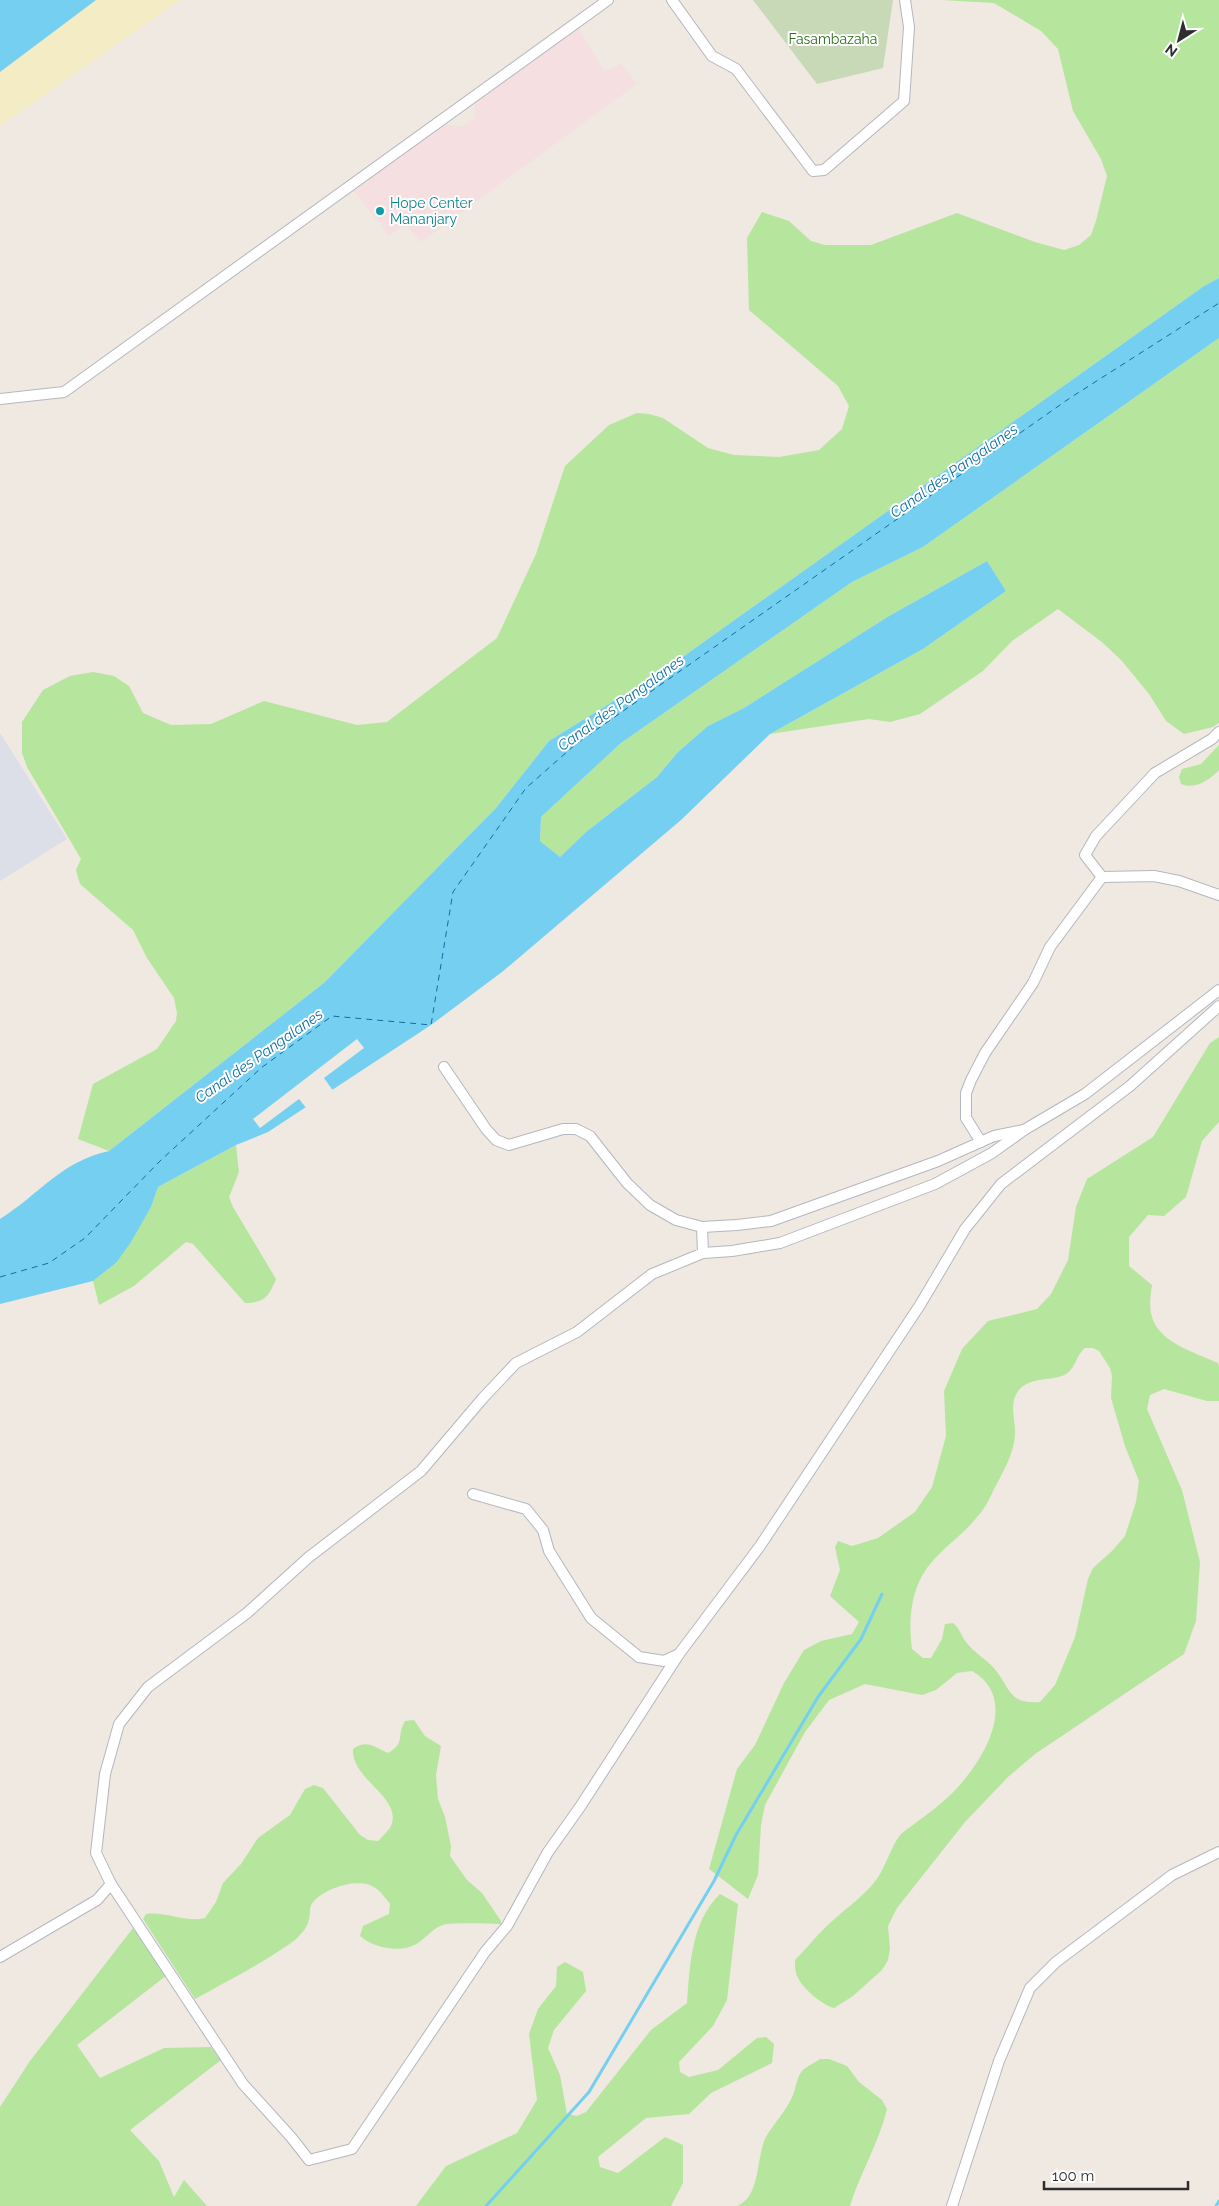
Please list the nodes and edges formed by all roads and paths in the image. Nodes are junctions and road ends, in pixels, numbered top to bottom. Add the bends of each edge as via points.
1 (608, 0) edge
2 (672, 0) edge
3 (905, 0) edge
4 (0, 399) edge
5 (1219, 732) edge
6 (1102, 877) junction
7 (1219, 895) edge
8 (1219, 990) edge
9 (1219, 1006) edge
10 (444, 1067) dead end
11 (1024, 1130) junction
12 (981, 1142) junction
13 (702, 1227) junction
14 (703, 1253) junction
15 (473, 1494) dead end
16 (679, 1654) junction
17 (1219, 1852) edge
18 (111, 1884) junction
19 (0, 1957) edge
20 (952, 2206) edge

1 - 4 street via 64,392
2 - 3 street via 712,56 736,69 813,171 818,172 904,101 909,28
5 - 6 street via 1154,773 1096,836 1086,855
6 - 7 street via 1154,876
6 - 12 street via 1050,947 1033,983 985,1053 971,1080 966,1093 966,1118
8 - 11 street via 1085,1094
9 - 16 street via 1130,1086 1001,1184 965,1229 920,1305 760,1546
10 - 13 street via 496,1140 509,1145 563,1128 576,1129 590,1136 627,1183 650,1205 676,1220
11 - 12 street
11 - 14 street via 992,1153 926,1188 780,1243
12 - 13 street via 938,1161 771,1221
13 - 14 street
14 - 18 street via 652,1274 577,1332 516,1363 421,1471 309,1557 247,1613 148,1687 119,1724 106,1774 96,1853
15 - 16 street via 526,1509 543,1530 549,1551 591,1618 640,1657 664,1661
16 - 18 street via 548,1852 507,1926 485,1952 352,2150 309,2160 243,2084
17 - 20 street via 1165,1881 1056,1962 1030,1988 999,2061
18 - 19 street via 97,1900

